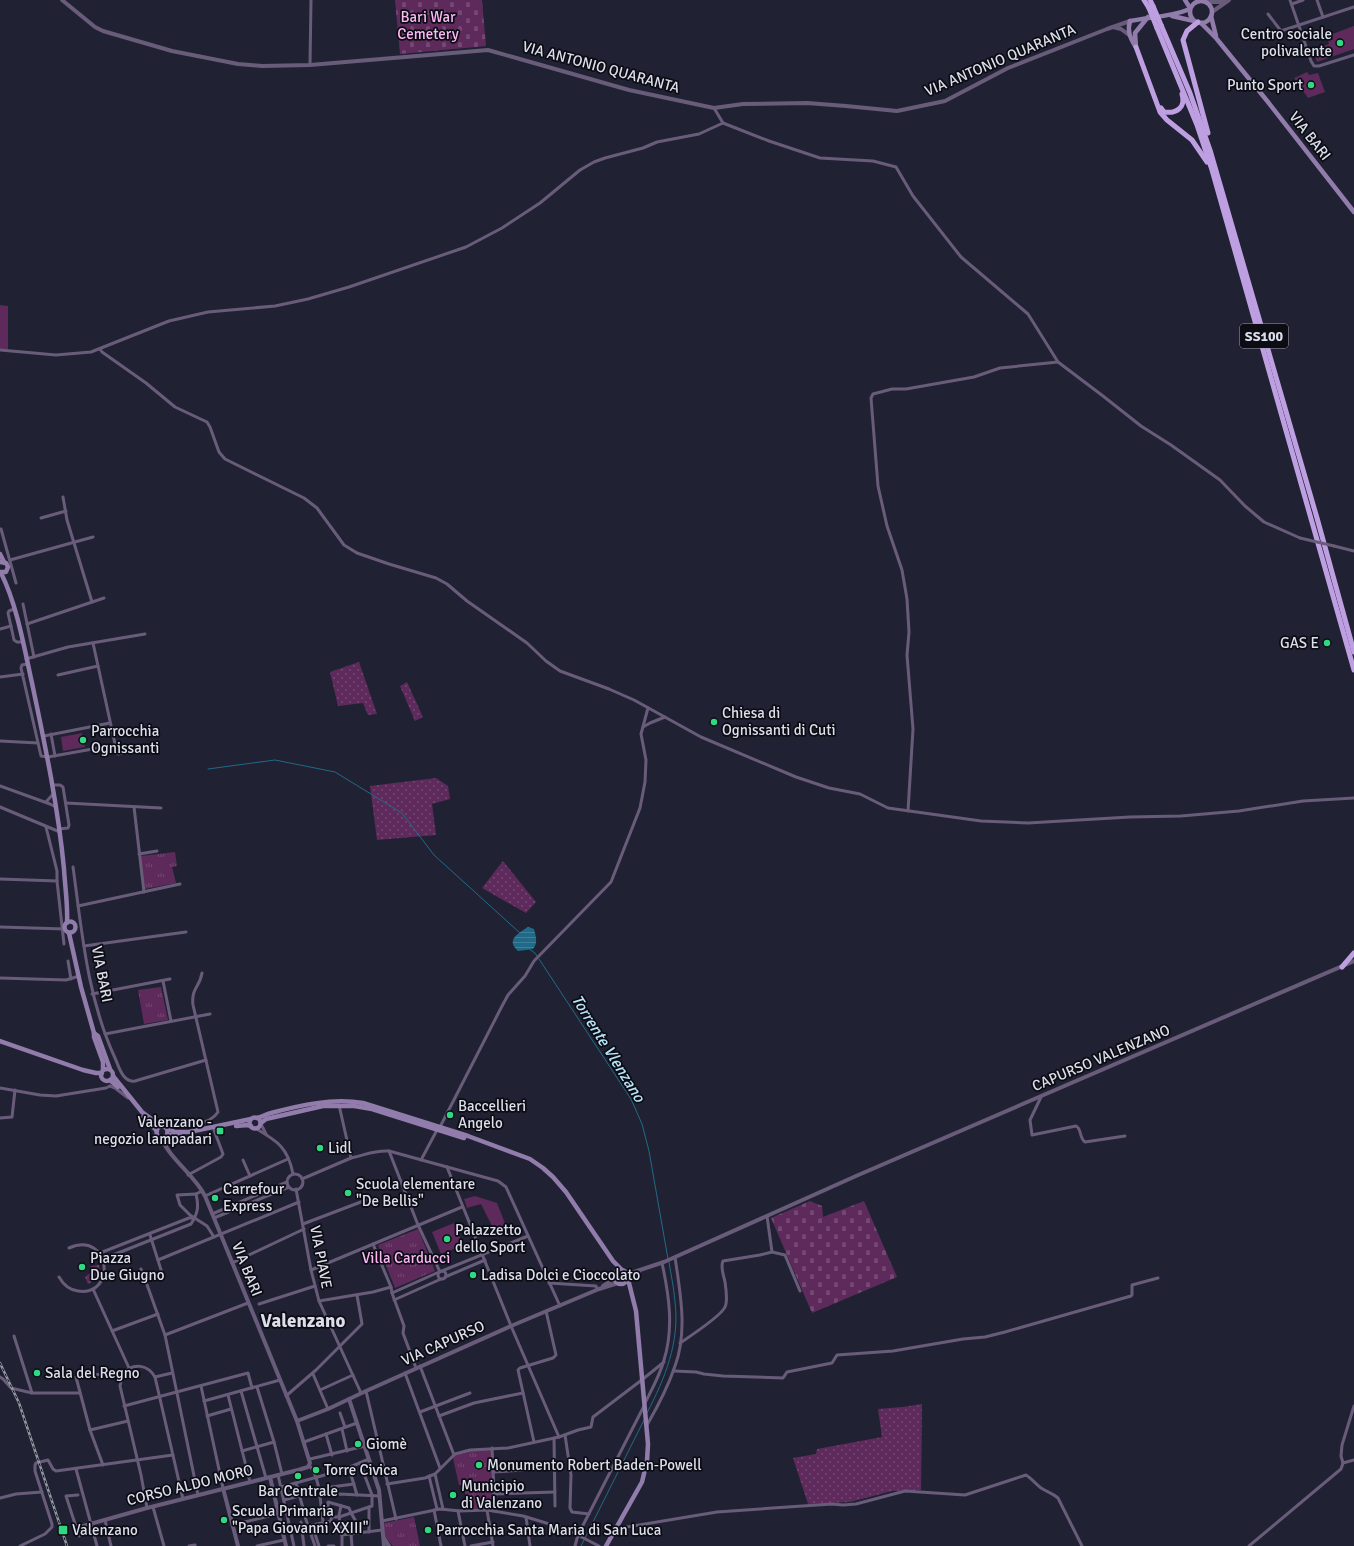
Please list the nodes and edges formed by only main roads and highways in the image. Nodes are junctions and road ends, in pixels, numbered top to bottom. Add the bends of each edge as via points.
1 (1144, 0) edge
2 (1150, 0) edge
3 (1185, 0) edge
4 (1204, 1) edge
5 (1151, 7) junction
6 (1190, 9) junction
7 (1211, 14) junction
8 (1169, 15) junction
9 (1148, 18) junction
10 (1130, 21) junction
11 (1198, 22) junction
12 (1160, 26) junction
13 (1135, 33) junction
14 (1216, 38) junction
15 (1136, 47) junction
16 (1172, 62) junction
17 (1155, 99) junction
18 (1212, 170) junction
19 (1226, 202) junction
20 (1354, 212) edge
21 (0, 554) edge
22 (6, 565) edge
23 (0, 572) edge
24 (8, 586) junction
25 (1354, 652) edge
26 (1354, 670) edge
27 (71, 924) junction
28 (71, 932) junction
29 (1354, 953) edge
30 (1342, 966) road end
31 (94, 1033) junction
32 (0, 1040) edge
33 (110, 1069) junction
34 (83, 1070) junction
35 (103, 1071) junction
36 (103, 1079) junction
37 (111, 1081) junction
38 (257, 1118) junction
39 (251, 1119) junction
40 (261, 1123) junction
41 (161, 1126) junction
42 (253, 1127) junction
43 (166, 1128) junction
44 (438, 1128) junction
45 (213, 1129) junction
46 (157, 1131) junction
47 (164, 1136) junction
48 (612, 1261) junction
49 (624, 1271) junction
50 (628, 1278) junction
51 (618, 1279) junction
52 (632, 1292) junction
53 (606, 1546) edge

1 - 5 highway, SS100
2 - 5 highway, SS100
3 - 6 main road
4 - 6 main road via 1195,2
4 - 7 main road via 1209,5
5 - 12 highway, SS100, bridge
6 - 8 main road
6 - 11 main road via 1191,18
7 - 11 main road via 1208,20
7 - 14 main road
8 - 9 main road
8 - 11 main road
9 - 10 main road
9 - 13 main road
10 - 13 main road
10 - 15 main road via 1129,35
11 - 14 main road, VIA BARI
11 - 19 highway, SS100 via 1187,31 1184,44
12 - 16 highway, SS100
12 - 19 highway, SS100 via 1201,121
13 - 15 main road
14 - 20 main road, VIA BARI
15 - 17 highway, SS100
16 - 17 highway, SS100 via 1183,98 1181,107 1177,111 1164,112
16 - 18 highway, SS100
17 - 18 highway, SS100 via 1160,112 1192,140
18 - 26 highway, SS100
19 - 25 highway, SS100
21 - 22 main road, VIA BARI
22 - 23 main road, VIA BARI
22 - 24 main road, VIA BARI
23 - 24 main road, VIA BARI
24 - 27 main road, VIA BARI via 48,757
27 - 28 main road, VIA BARI
27 - 28 main road, VIA BARI via 63,929
28 - 31 main road, VIA BARI via 78,976
29 - 30 highway
31 - 33 main road, VIA BARI via 98,1036
31 - 35 main road, VIA BARI via 103,1062
32 - 34 main road
33 - 35 main road
33 - 37 main road, VIA BARI via 113,1072
34 - 35 main road via 96,1073
34 - 36 main road
35 - 36 main road, VIA BARI
36 - 37 main road
37 - 41 main road via 142,1112
37 - 46 main road
38 - 39 main road
38 - 40 main road
38 - 44 main road via 316,1104 349,1101 372,1105
39 - 42 main road
39 - 45 main road
40 - 42 main road via 258,1128
40 - 44 main road via 266,1119 290,1113 339,1105 372,1109
41 - 43 main road
41 - 46 main road
42 - 45 main road via 240,1125
43 - 45 main road via 179,1133
43 - 47 main road via 168,1132
44 - 48 main road via 530,1159 543,1168 566,1192
45 - 47 main road via 191,1135
46 - 47 main road via 158,1135
48 - 49 main road
48 - 51 main road
49 - 50 main road
49 - 51 main road via 618,1271
50 - 51 main road
50 - 52 main road
51 - 52 main road
52 - 53 main road via 647,1423 647,1461 642,1482

